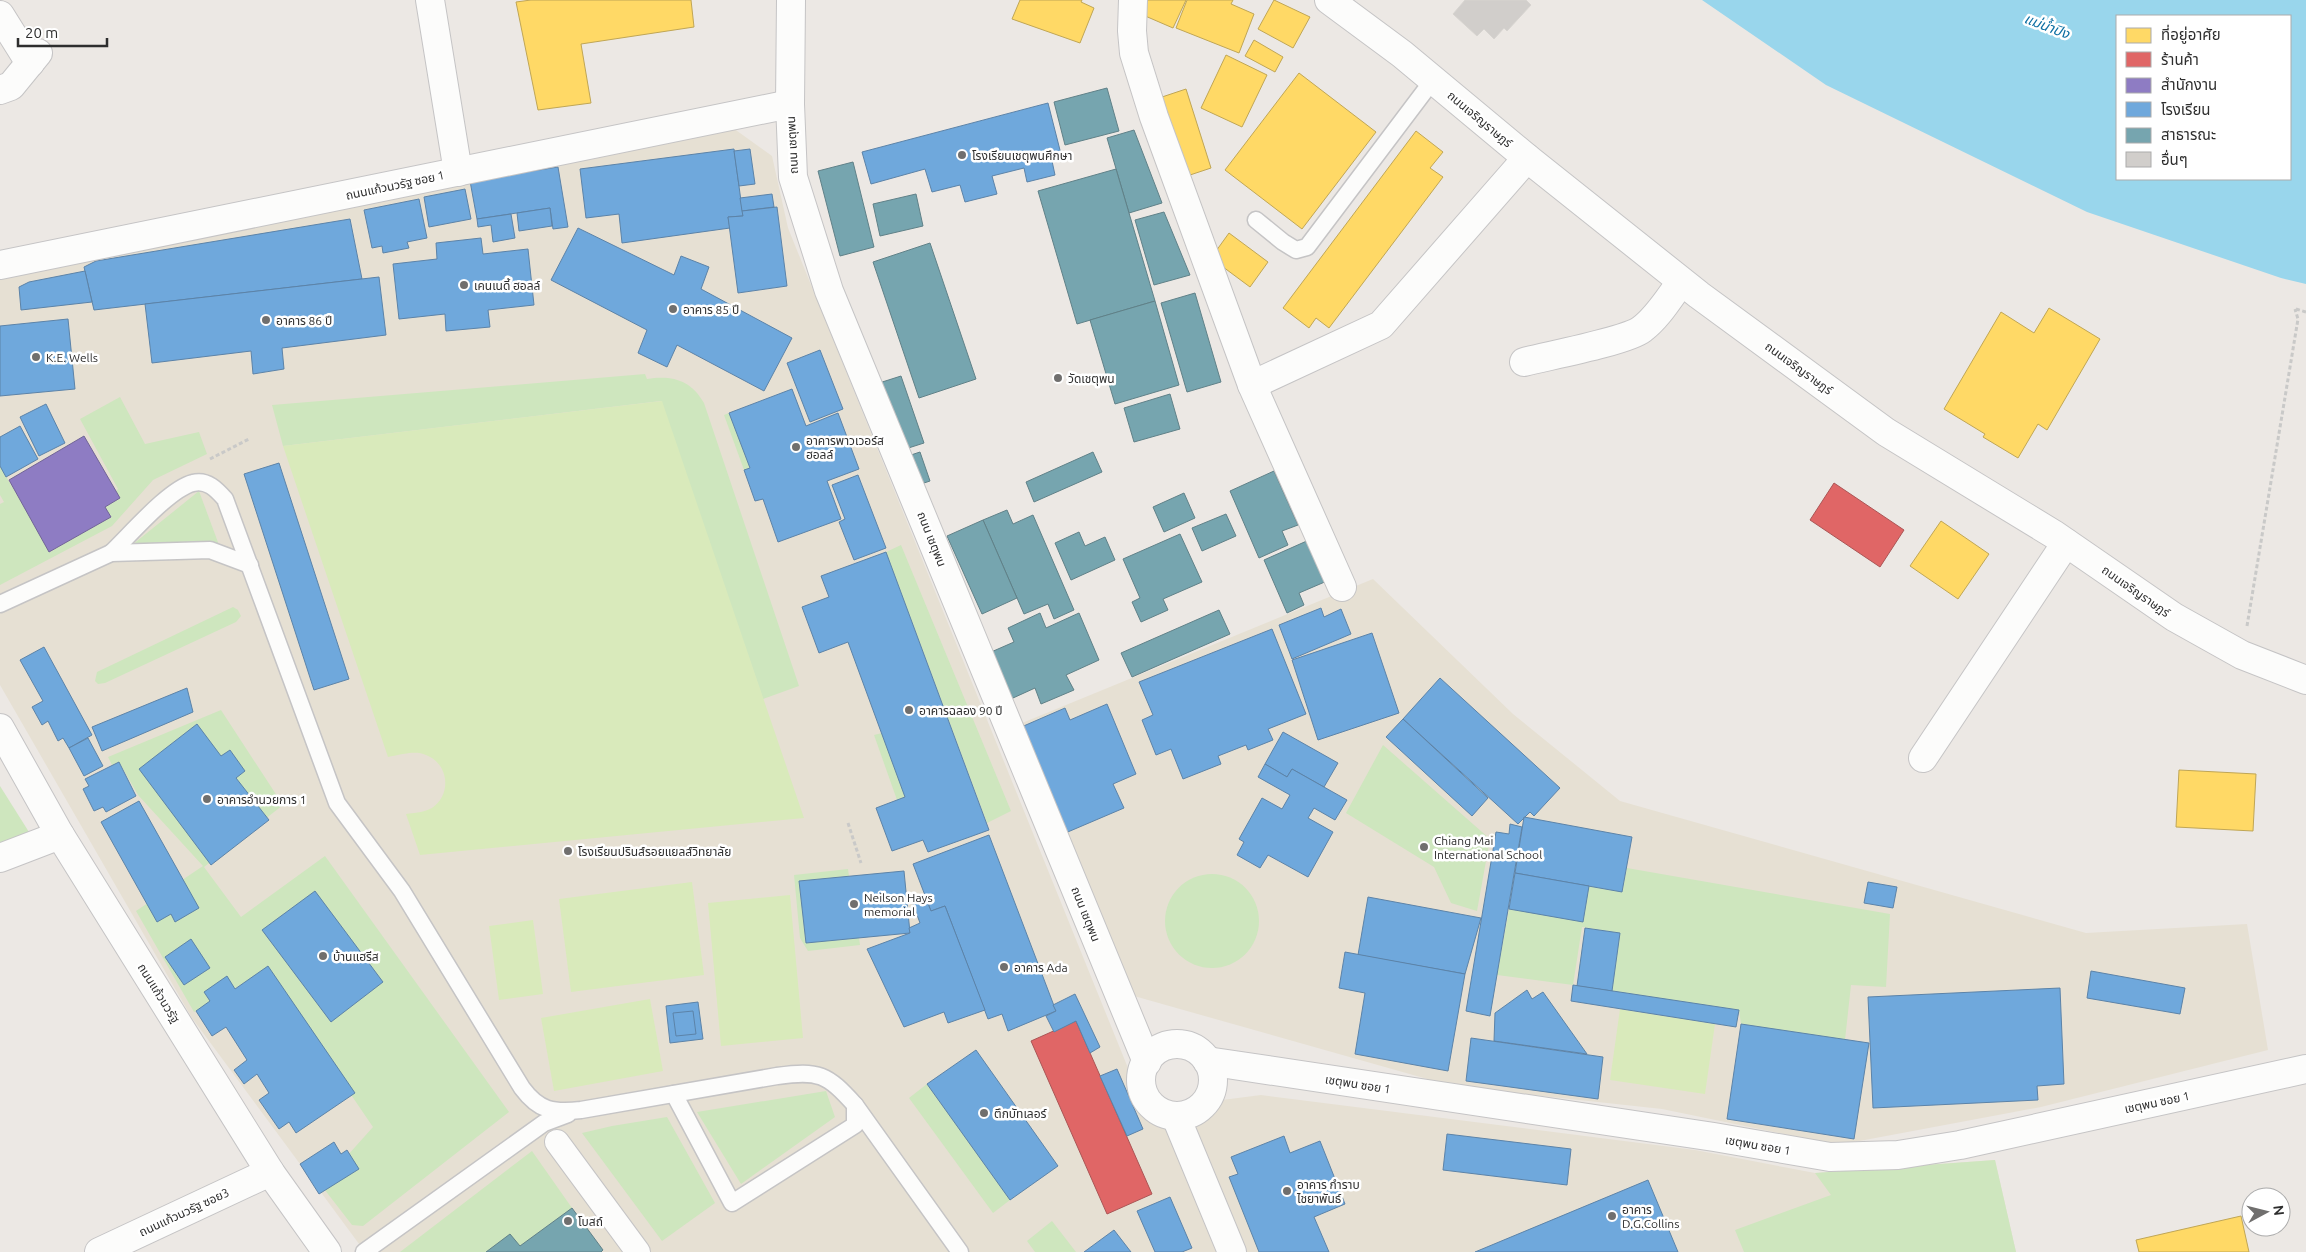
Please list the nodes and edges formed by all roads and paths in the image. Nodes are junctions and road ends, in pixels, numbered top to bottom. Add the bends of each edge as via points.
1 (430, 0) edge
2 (791, 0) edge
3 (1134, 0) edge
4 (1329, 0) edge
5 (0, 15) edge
6 (1433, 80) junction
7 (0, 90) edge
8 (790, 104) junction
9 (1527, 158) junction
10 (458, 172) junction
11 (1256, 220) dead end
12 (0, 265) edge
13 (1681, 282) junction
14 (2306, 312) edge
15 (1524, 362) dead end
16 (1252, 386) junction
17 (2066, 543) junction
18 (111, 553) junction
19 (250, 565) junction
20 (1342, 587) dead end
21 (0, 604) edge
22 (2242, 655) junction
23 (2306, 680) edge
24 (0, 728) edge
25 (1923, 758) dead end
26 (848, 823) dead end
27 (60, 835) junction
28 (0, 858) edge
29 (861, 863) dead end
30 (1207, 1061) junction
31 (1147, 1062) junction
32 (2306, 1068) edge
33 (674, 1094) junction
34 (856, 1105) junction
35 (580, 1110) junction
36 (1176, 1116) junction
37 (557, 1142) dead end
38 (270, 1172) junction
39 (99, 1252) edge
40 (327, 1252) edge
41 (364, 1252) edge
42 (638, 1252) edge
43 (960, 1252) edge
44 (1232, 1252) edge

1 - 10 street
2 - 8 street, ถนน เชตุพน
3 - 16 street via 1134,53 1154,117
4 - 6 street, ถนนเจริญราษฎร์
5 - 7 street via 34,58 12,86
6 - 9 street, ถนนเจริญราษฎร์
6 - 11 lane via 1307,247 1296,250
8 - 10 street, ถนนแก้วนวรัฐ ซอย 1
8 - 31 street, ถนน เชตุพน via 793,177 830,291
9 - 13 street, ถนนเจริญราษฎร์
9 - 16 street via 1381,325
10 - 12 street, ถนนแก้วนวรัฐ ซอย 1
13 - 15 street via 1641,331
13 - 17 street, ถนนเจริญราษฎร์ via 1886,432
14 - 22 path via 2295,309 2298,319
16 - 20 street
17 - 22 street, ถนนเจริญราษฎร์ via 2174,618
17 - 25 street
18 - 19 lane via 210,550
18 - 19 lane via 171,495 194,482 213,486 225,499
18 - 21 lane
19 - 35 lane via 337,804 402,891 525,1093 539,1106 551,1110
22 - 23 street, ถนนเจริญราษฎร์
24 - 27 street, ถนนแก้วนวรัฐ
26 - 29 path
27 - 28 street
27 - 38 street, ถนนแก้วนวรัฐ
30 - 31 street via 1194,1048 1171,1045 1160,1048
30 - 32 street, เชตุพน ซอย 1 via 1830,1157 1898,1155 1960,1145
30 - 36 street via 1213,1078 1207,1100 1199,1110
31 - 36 street via 1142,1088 1147,1100 1164,1114
33 - 34 lane via 802,1072 820,1075 835,1083
33 - 34 lane via 732,1203 856,1125
33 - 35 lane
34 - 43 lane
35 - 41 lane via 544,1123
36 - 44 street
37 - 42 street
38 - 39 street, ถนนแก้วนวรัฐ ซอย3
38 - 40 street, ถนนแก้วนวรัฐ

